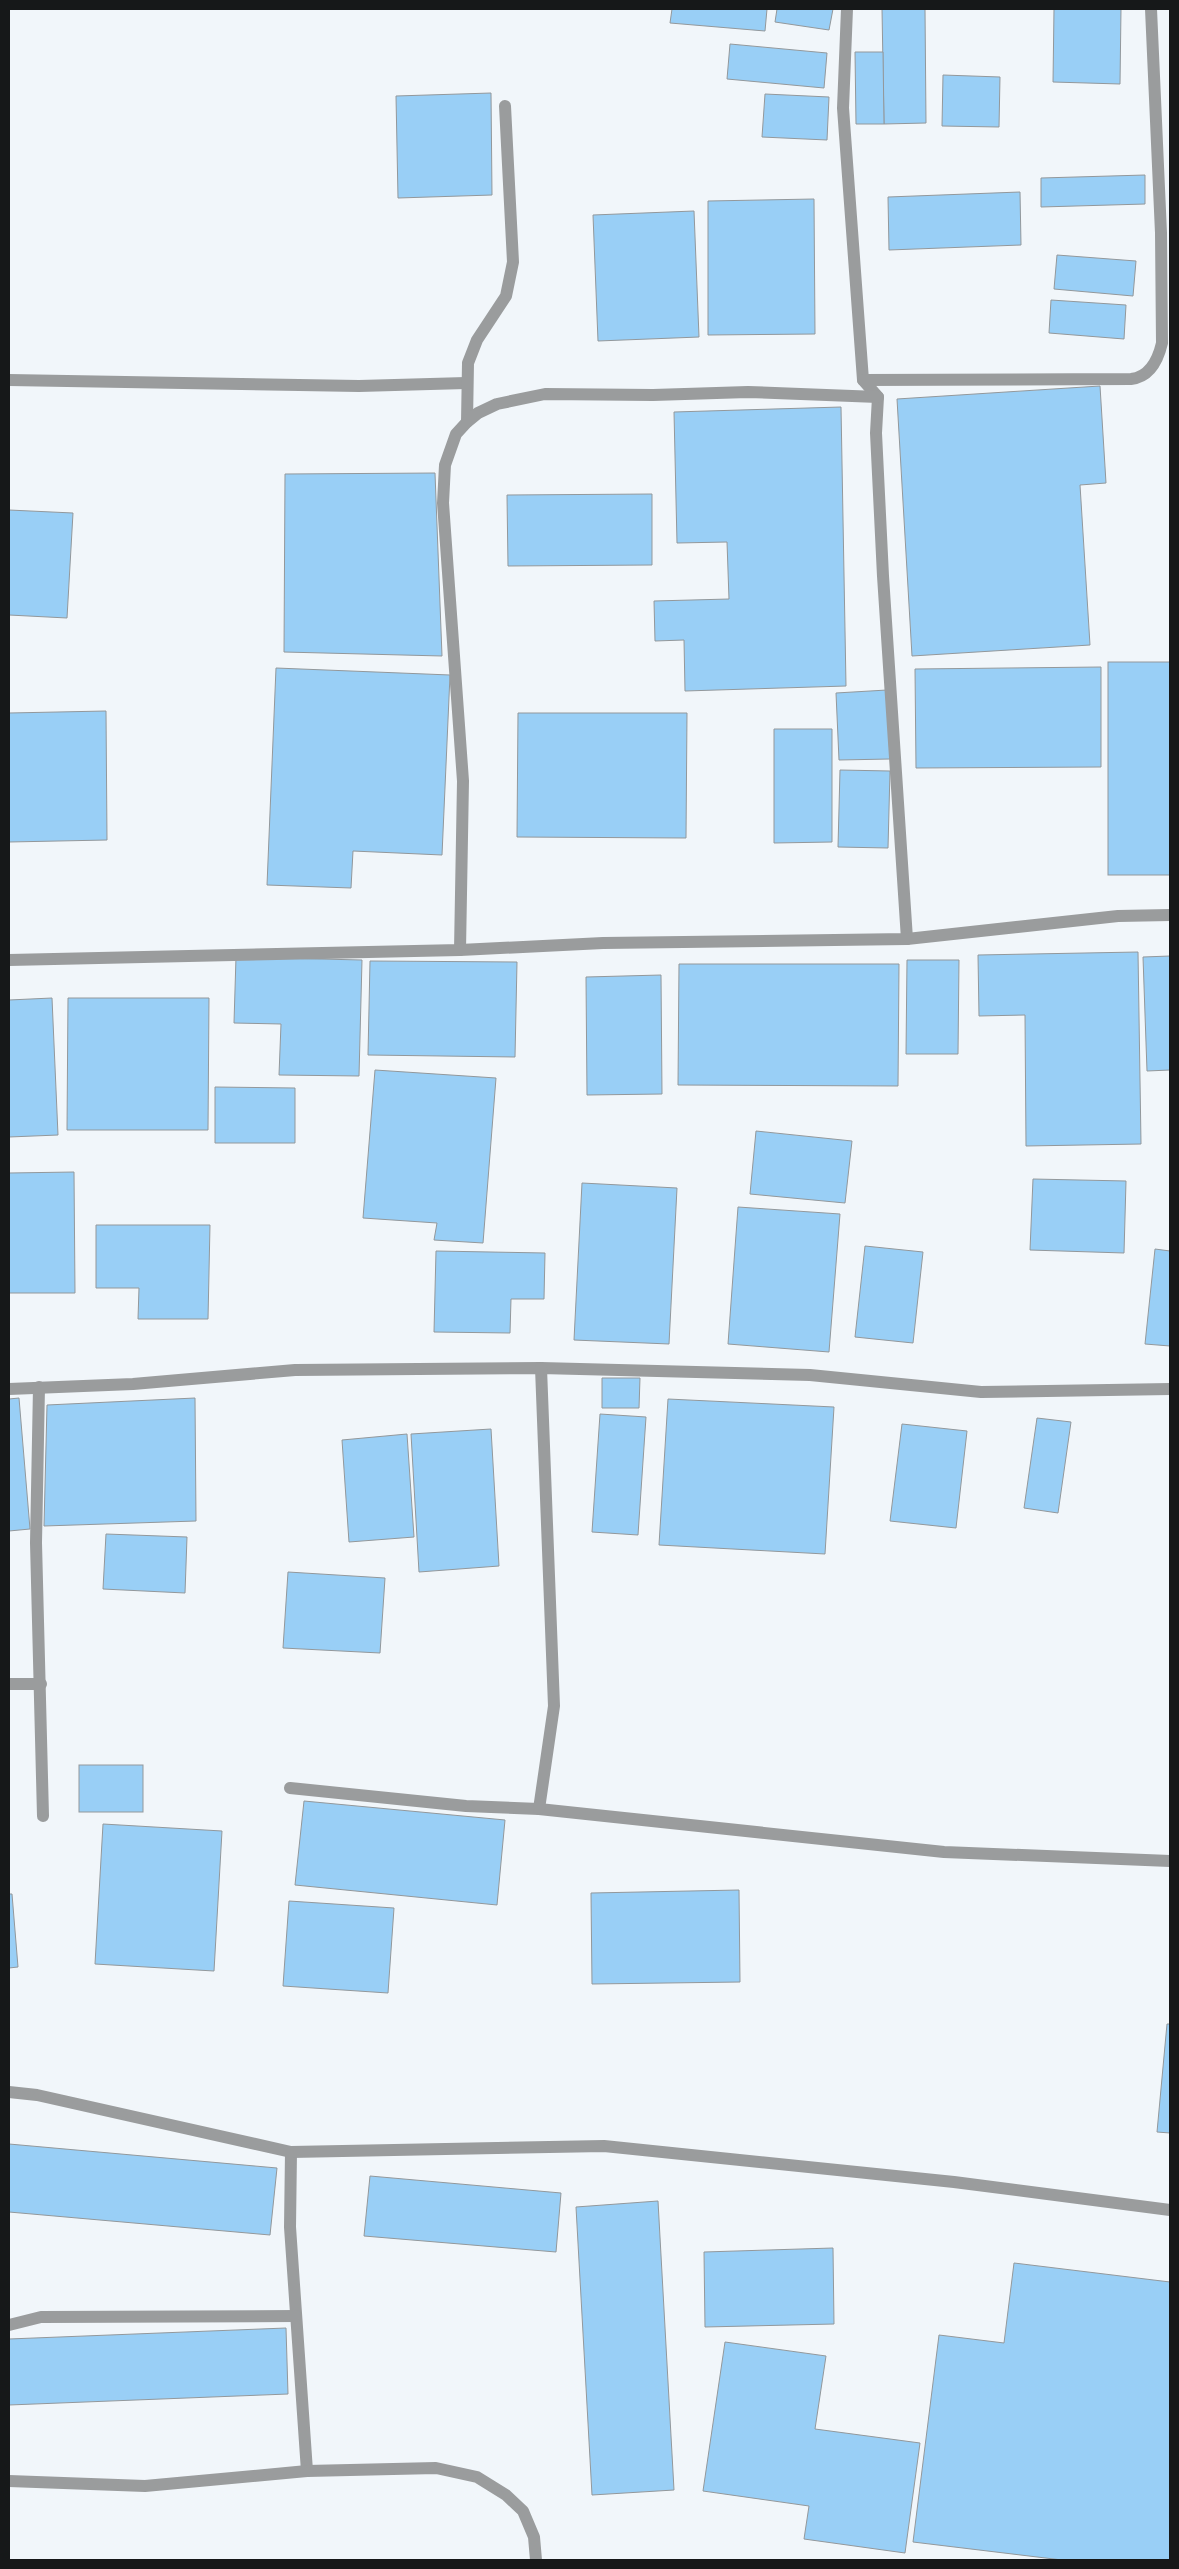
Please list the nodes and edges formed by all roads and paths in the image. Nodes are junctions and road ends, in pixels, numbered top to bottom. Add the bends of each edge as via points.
1 (847, 9) edge
2 (1151, 9) edge
3 (505, 106) dead end
4 (9, 380) edge
5 (863, 380) junction
6 (466, 384) junction
7 (878, 397) junction
8 (466, 422) junction
9 (1170, 915) edge
10 (907, 939) junction
11 (460, 950) junction
12 (9, 960) edge
13 (541, 1368) junction
14 (39, 1387) junction
15 (9, 1389) edge
16 (1170, 1389) edge
17 (9, 1684) edge
18 (41, 1684) junction
19 (290, 1788) dead end
20 (539, 1809) junction
21 (43, 1816) dead end
22 (1170, 1861) edge
23 (9, 2092) edge
24 (291, 2152) junction
25 (1170, 2210) edge
26 (296, 2316) junction
27 (9, 2324) edge
28 (307, 2471) junction
29 (9, 2481) edge
30 (536, 2560) edge

1 - 5 street via 843,108
2 - 5 street via 1161,233 1162,342 1160,354 1148,372 1140,378 1131,379
3 - 6 street via 513,262 511,278 506,296 472,350
4 - 6 street via 359,386
5 - 7 street
6 - 8 street
7 - 8 street via 748,392 546,394 497,404
7 - 10 street via 876,433
8 - 11 street via 449,450 443,503 463,781
9 - 10 street via 1118,916
10 - 11 street via 603,943
11 - 12 street
13 - 14 street via 295,1370 133,1384
13 - 16 street via 810,1375 981,1392
13 - 20 street via 554,1706
14 - 15 street
14 - 18 street via 36,1543
17 - 18 street
18 - 21 street
19 - 20 street via 466,1806
20 - 22 street via 944,1852
23 - 24 street via 37,2094
24 - 25 street via 604,2146 954,2182
24 - 26 street via 290,2227
26 - 27 street via 41,2317
26 - 28 street
28 - 29 street via 145,2486
28 - 30 street via 436,2468 477,2477 506,2495 523,2511 534,2537

